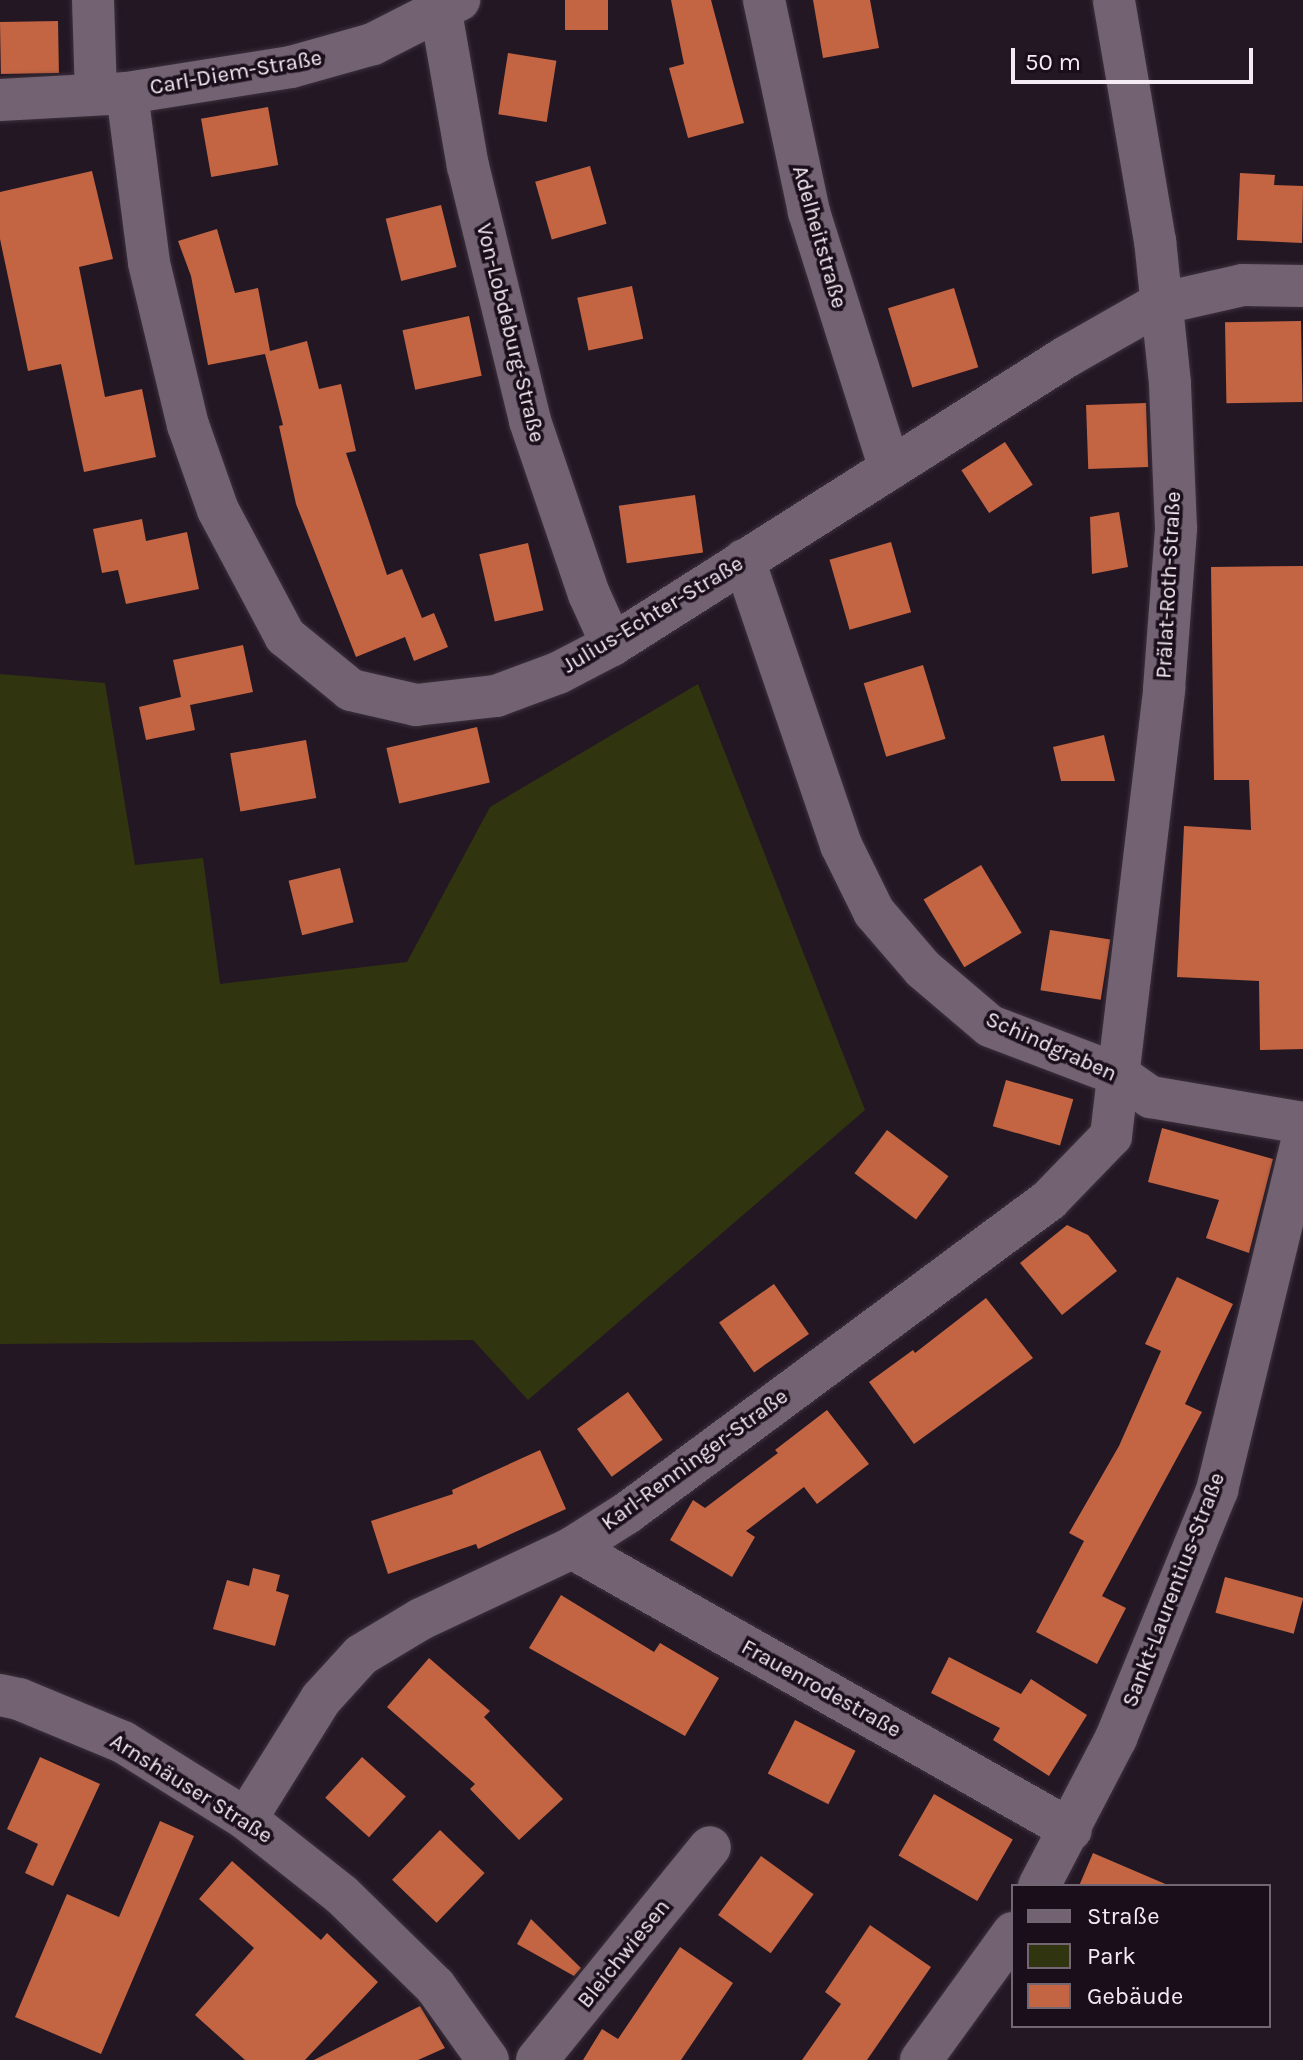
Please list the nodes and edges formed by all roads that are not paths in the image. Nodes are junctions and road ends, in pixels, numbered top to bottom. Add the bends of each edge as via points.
1 (93, 0) edge
2 (764, 0) edge
3 (1114, 0) edge
4 (450, 6) edge
5 (112, 94) junction
6 (0, 100) edge
7 (1303, 286) edge
8 (1159, 304) junction
9 (890, 469) junction
10 (744, 560) junction
11 (612, 645) junction
12 (1119, 1075) junction
13 (1303, 1123) edge
14 (1303, 1138) edge
15 (572, 1548) junction
16 (0, 1695) edge
17 (246, 1819) junction
18 (1071, 1830) junction
19 (710, 1847) dead end
20 (1040, 1884) edge
21 (1011, 1936) edge
22 (488, 2060) edge
23 (537, 2060) edge
24 (921, 2060) edge

1 - 5 street, Julius-Echter-Straße
2 - 9 street, Adelheitstraße via 809,212
3 - 8 street, Prälat-Roth-Straße via 1155,241
4 - 5 street, Carl-Diem-Straße via 373,44 291,67
4 - 11 street, Von-Lobdeburg-Straße via 468,166 530,421 589,594
5 - 6 street, Carl-Diem-Straße
5 - 11 street, Julius-Echter-Straße via 188,425 218,510 285,636 351,690 416,705 496,696
7 - 8 street, Julius-Echter-Straße via 1243,285
8 - 9 street, Julius-Echter-Straße
8 - 12 street, Prälat-Roth-Straße via 1170,383 1176,528 1164,689
9 - 10 street, Julius-Echter-Straße
10 - 11 street, Julius-Echter-Straße
10 - 12 street, Schindgraben via 841,845 874,912 923,969 990,1026
12 - 13 street, Schindgraben via 1151,1097
12 - 15 street, Karl-Renninger-Straße via 1111,1136 1049,1200 627,1513
14 - 18 street, Sankt-Laurentius-Straße via 1217,1490 1116,1738
15 - 17 street, Karl-Renninger-Straße via 421,1619 361,1655 321,1699
15 - 18 street, Frauenrodestraße
16 - 17 street, Arnshäuser Straße via 123,1742
17 - 22 street, Arnshäuser Straße via 342,1895 435,1986
18 - 20 street, Sankt-Laurentius-Straße
19 - 23 street, Bleichwiesen
21 - 24 street

